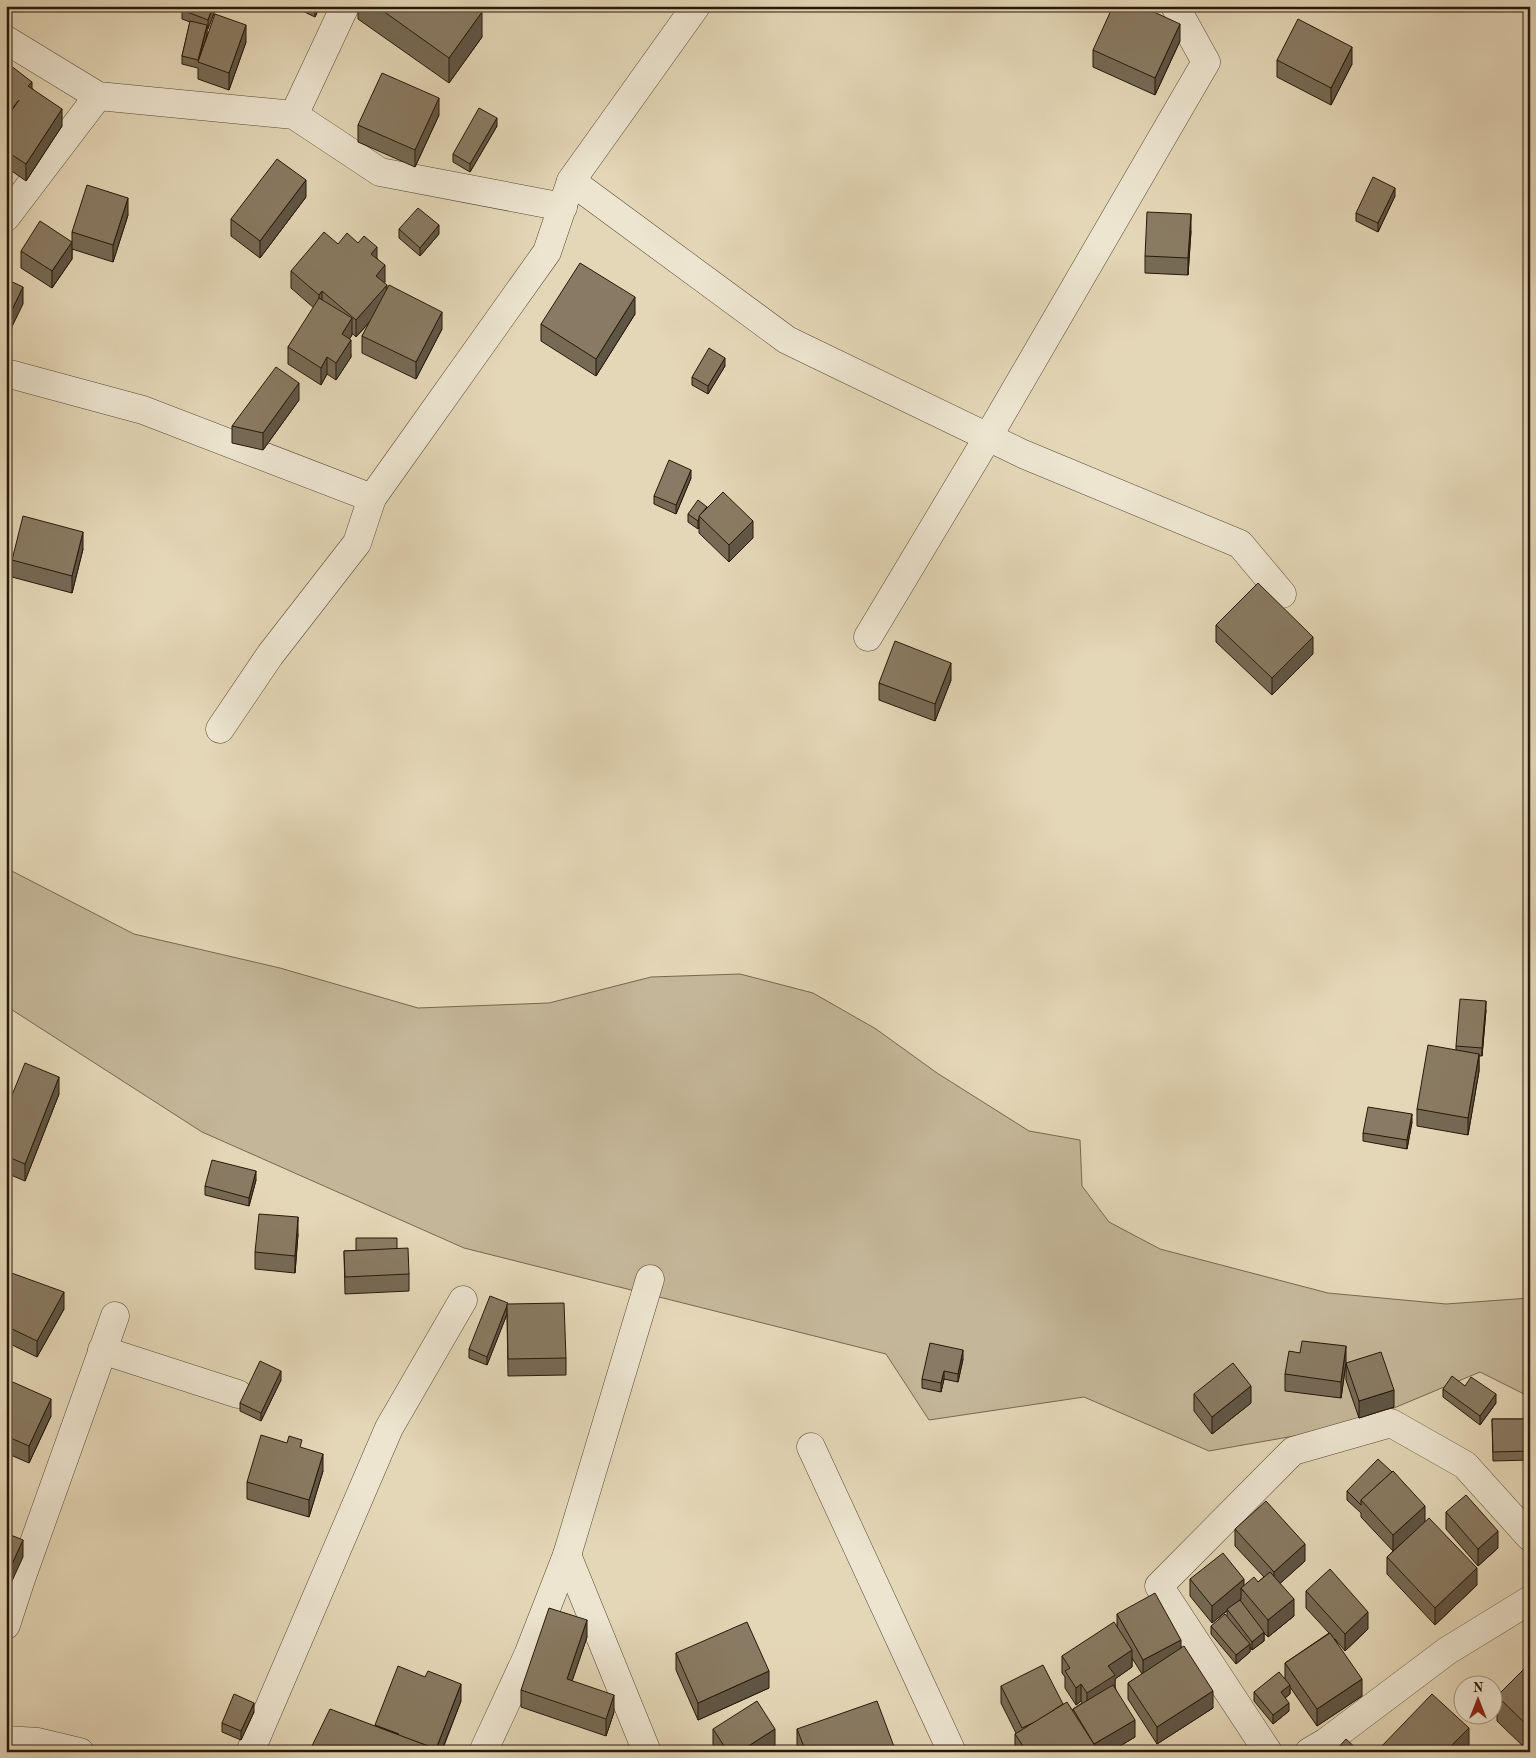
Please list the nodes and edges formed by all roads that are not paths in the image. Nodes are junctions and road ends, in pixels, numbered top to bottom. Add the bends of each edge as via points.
1 (345, 6) edge
2 (696, 6) edge
3 (1175, 6) edge
4 (6, 40) edge
5 (98, 96) junction
6 (294, 115) junction
7 (571, 181) junction
8 (563, 207) junction
9 (6, 217) edge
10 (6, 373) edge
11 (988, 437) junction
12 (372, 498) junction
13 (1282, 594) dead end
14 (868, 638) dead end
15 (220, 729) dead end
16 (650, 1279) dead end
17 (463, 1300) dead end
18 (115, 1316) dead end
19 (102, 1350) junction
20 (238, 1394) dead end
21 (811, 1447) dead end
22 (1530, 1537) edge
23 (567, 1555) junction
24 (1530, 1600) edge
25 (6, 1625) edge
26 (6, 1740) edge
27 (80, 1752) edge
28 (250, 1752) edge
29 (483, 1752) edge
30 (648, 1752) edge
31 (952, 1752) edge
32 (1268, 1752) edge
33 (1309, 1752) edge

1 - 6 street
2 - 7 street
3 - 11 street via 1206,62
4 - 5 street
5 - 6 street
5 - 9 street
6 - 8 street via 380,172
7 - 8 street
7 - 11 street via 787,340
8 - 12 street via 547,252
10 - 12 street via 143,410
11 - 13 street via 1240,544
11 - 14 street
12 - 15 street via 357,543 270,655
16 - 23 street
17 - 28 street via 389,1428
18 - 19 street
19 - 20 street
19 - 25 street
21 - 31 street
22 - 32 street via 1465,1465 1391,1423 1293,1451 1159,1586
23 - 29 street via 528,1655
23 - 30 street
24 - 33 street via 1447,1651
26 - 27 street via 38,1742

